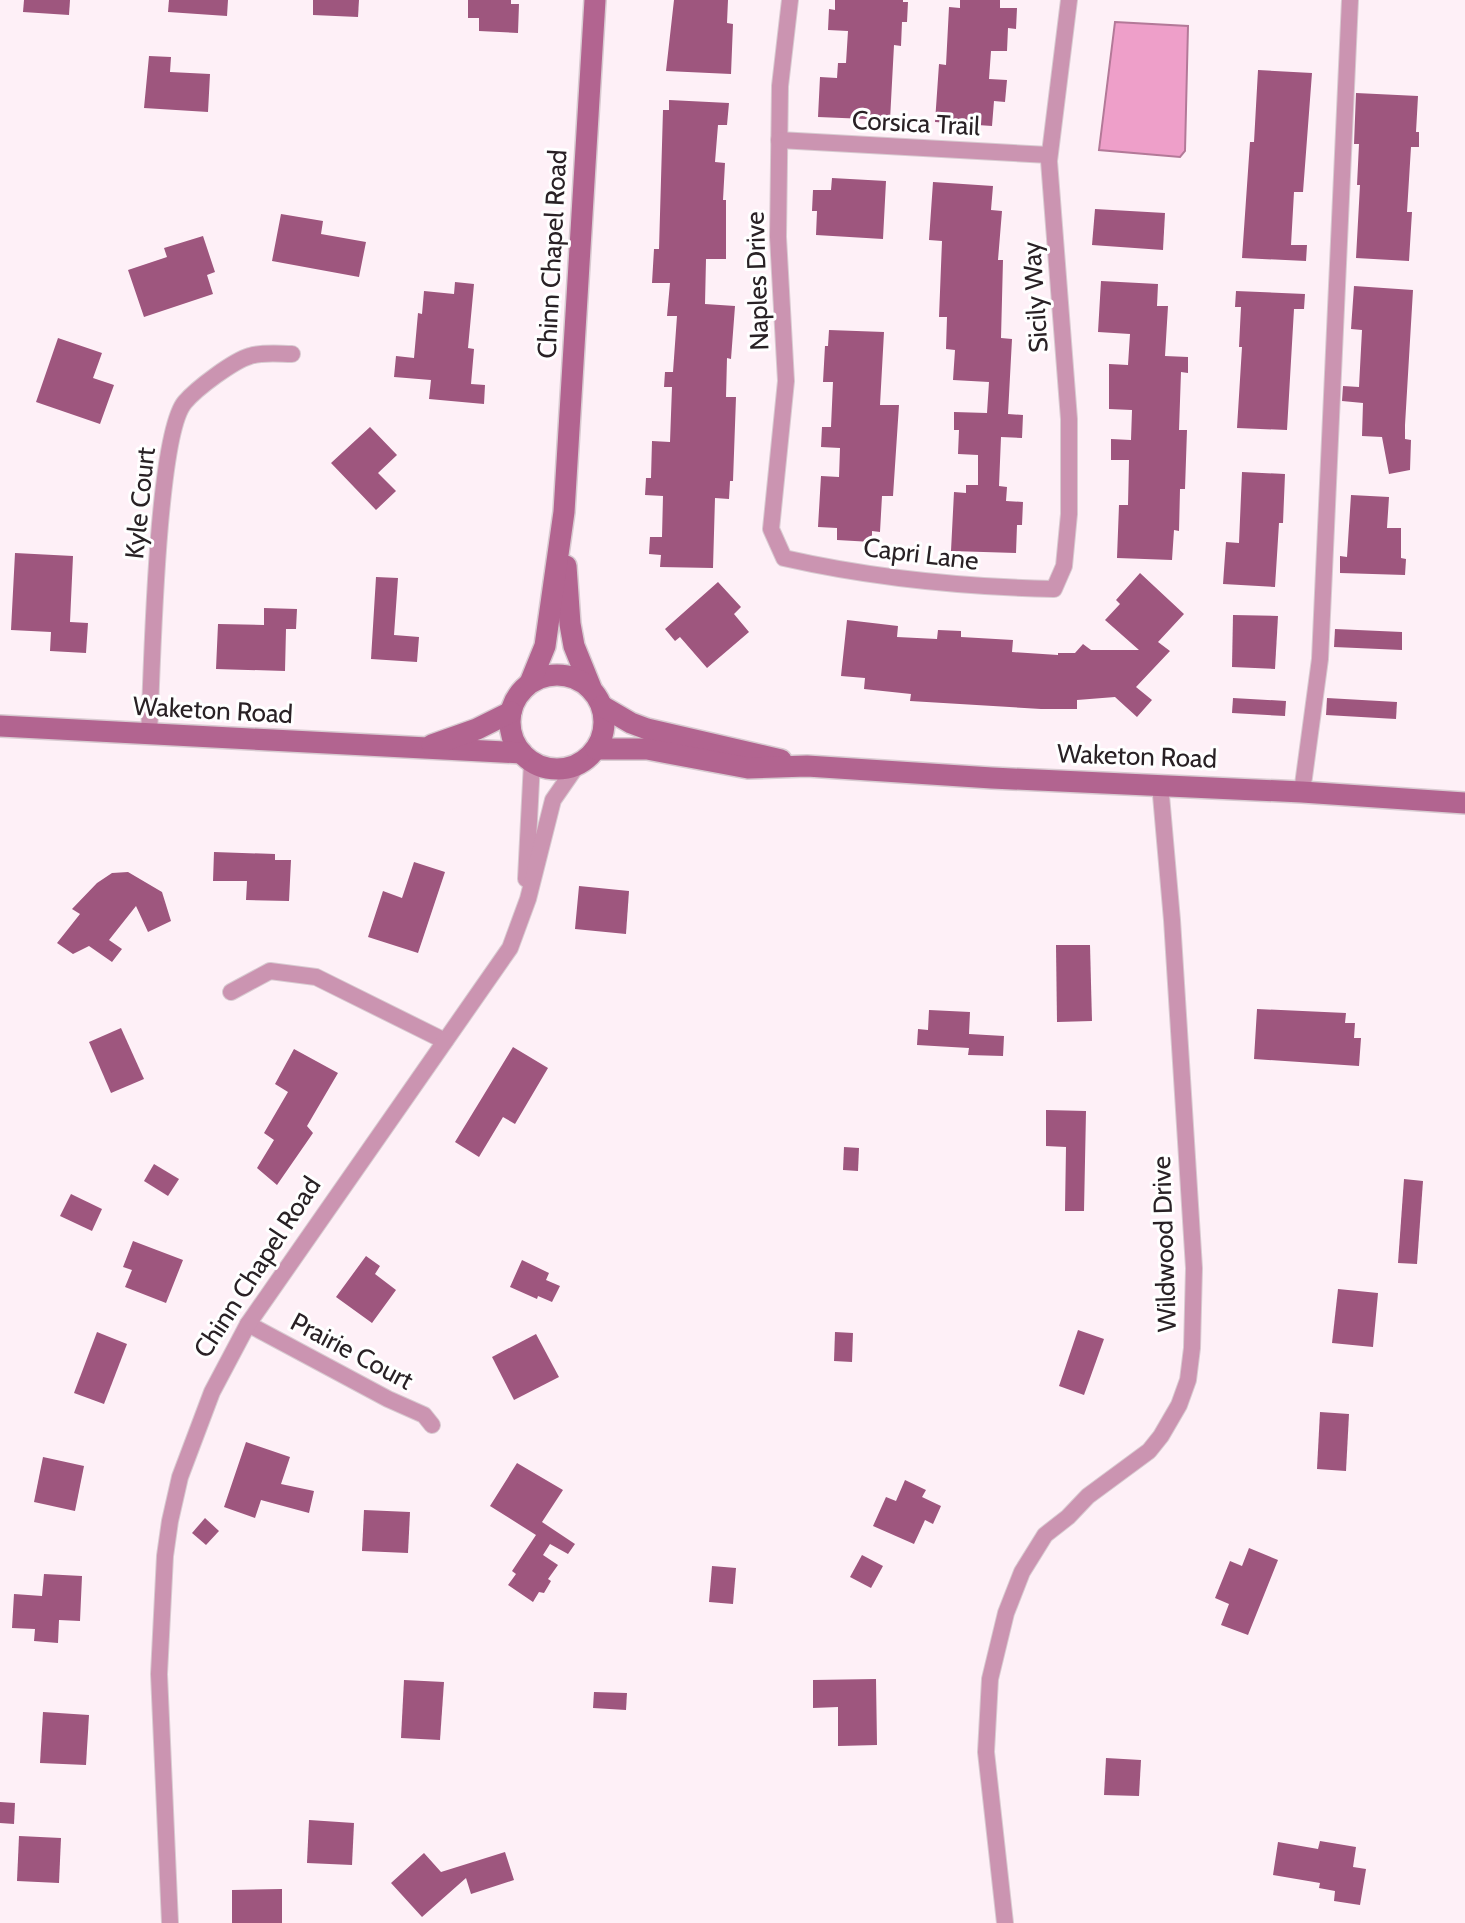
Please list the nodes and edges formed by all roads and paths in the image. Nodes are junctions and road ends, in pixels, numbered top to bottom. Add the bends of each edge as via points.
1 (595, 0) edge
2 (790, 0) edge
3 (1069, 0) edge
4 (1350, 0) edge
5 (779, 139) junction
6 (1049, 155) junction
7 (292, 354) dead end
8 (564, 512) junction
9 (783, 558) joint
10 (1054, 589) joint
11 (530, 683) junction
12 (597, 697) junction
13 (511, 712) junction
14 (0, 726) edge
15 (149, 734) junction
16 (424, 748) junction
17 (596, 750) junction
18 (527, 757) junction
19 (578, 764) junction
20 (807, 766) junction
21 (1160, 784) junction
22 (1302, 792) junction
23 (1465, 803) edge
24 (528, 899) junction
25 (231, 992) dead end
26 (445, 1041) junction
27 (247, 1324) junction
28 (432, 1424) dead end
29 (170, 1923) edge
30 (1006, 1923) edge

1 - 8 street, Chinn Chapel Road
2 - 5 street, Naples Drive via 779,86
3 - 6 street, Sicily Way
4 - 22 street via 1320,659
5 - 6 street, Corsica Trail
5 - 9 street, Naples Drive via 778,237 786,381 771,530
6 - 10 street, Sicily Way via 1069,419 1069,514 1064,566
7 - 15 street, Kyle Court via 250,355 217,374 183,403 169,444
8 - 11 street, Chinn Chapel Road via 545,646
8 - 12 street, Chinn Chapel Road via 570,624 574,646
9 - 10 street, Capri Lane via 982,587
11 - 12 street via 551,675 573,677
11 - 13 street
12 - 17 street via 604,728
12 - 20 street, Waketon Road via 631,723 659,733
13 - 16 street, Waketon Road
13 - 18 street via 512,734
14 - 15 street, Waketon Road
15 - 16 street, Waketon Road
16 - 18 street, Waketon Road
17 - 19 street
17 - 20 street, Waketon Road via 647,749 748,768
18 - 19 street via 554,769
18 - 24 street, Chinn Chapel Road
19 - 24 street, Chinn Chapel Road via 553,800
20 - 21 street, Waketon Road
21 - 22 street, Waketon Road
21 - 30 street, Wildwood Drive via 1194,1268 1189,1369 1179,1405 1161,1436 1149,1451 1045,1535 1022,1572 1006,1613 989,1679 986,1752
22 - 23 street, Waketon Road
24 - 26 street, Chinn Chapel Road via 510,948
25 - 26 street via 270,971 316,977
26 - 27 street, Chinn Chapel Road
27 - 28 street, Prairie Court
27 - 29 street, Chinn Chapel Road via 212,1392 180,1477 170,1521 159,1674

